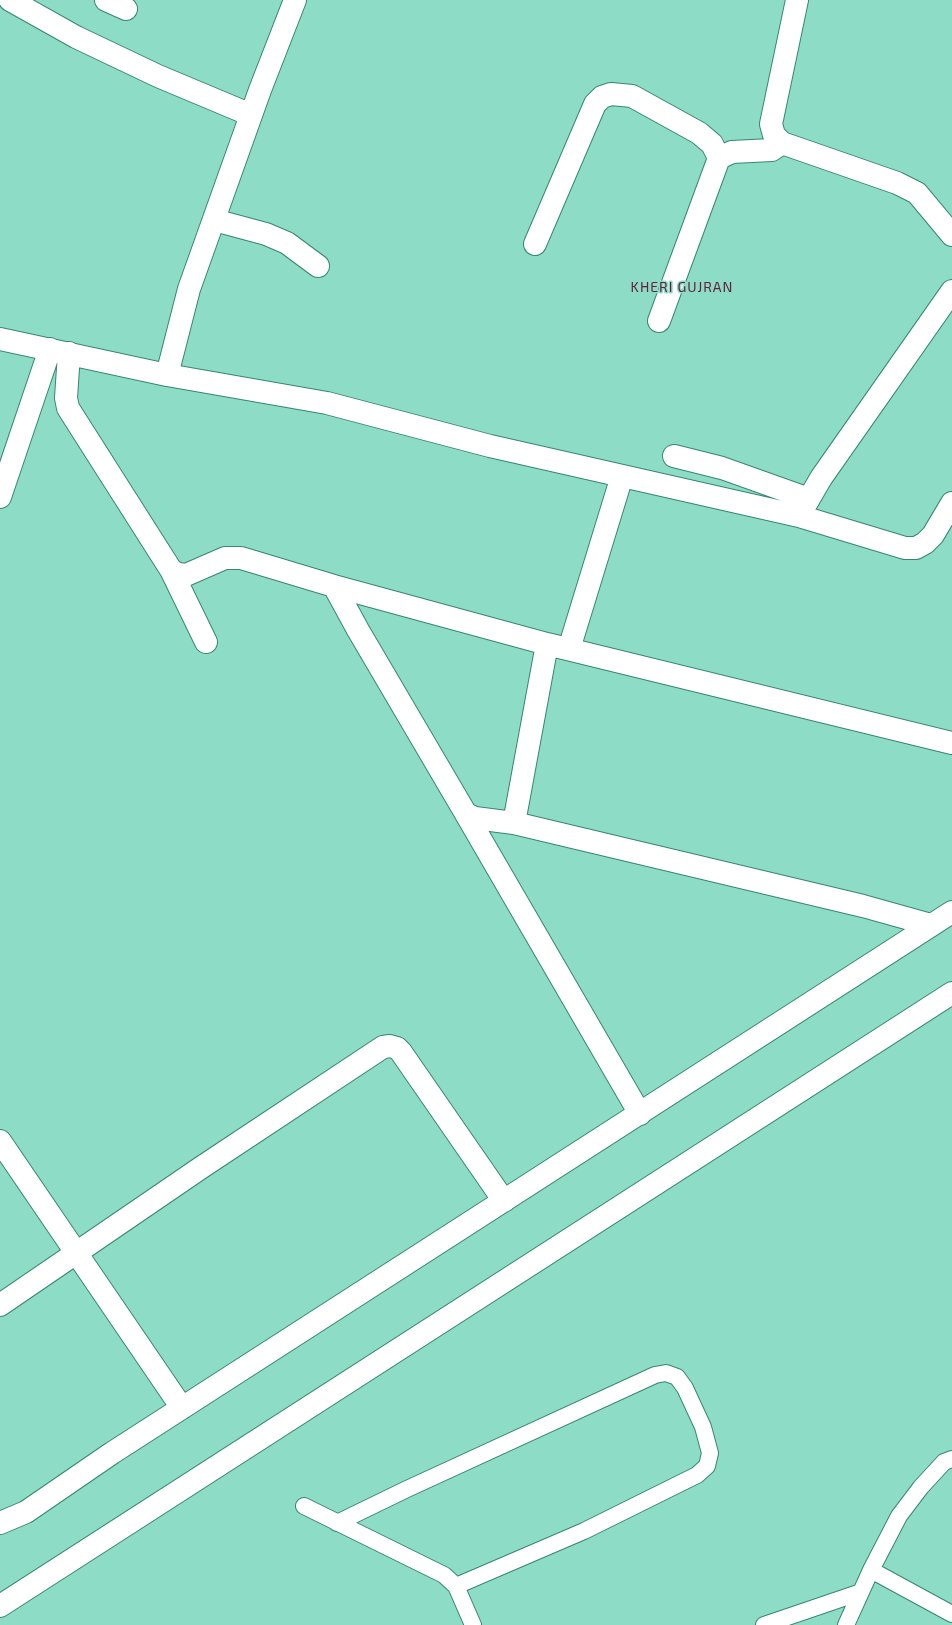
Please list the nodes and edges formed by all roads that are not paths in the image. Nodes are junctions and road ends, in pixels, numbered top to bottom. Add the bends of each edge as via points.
1 (10, 0) edge
2 (106, 0) edge
3 (295, 0) edge
4 (797, 0) edge
5 (126, 9) dead end
6 (251, 115) junction
7 (782, 143) junction
8 (719, 158) junction
9 (214, 220) junction
10 (952, 235) edge
11 (535, 244) dead end
12 (318, 266) dead end
13 (952, 291) edge
14 (659, 321) dead end
15 (0, 339) edge
16 (59, 351) junction
17 (167, 375) junction
18 (674, 456) dead end
19 (622, 476) junction
20 (0, 497) edge
21 (952, 503) edge
22 (804, 507) junction
23 (171, 570) junction
24 (334, 586) junction
25 (206, 642) dead end
26 (548, 644) junction
27 (569, 649) junction
28 (952, 743) edge
29 (466, 814) junction
30 (514, 823) junction
31 (952, 912) edge
32 (931, 925) junction
33 (952, 993) edge
34 (640, 1114) junction
35 (0, 1141) edge
36 (504, 1201) junction
37 (76, 1252) junction
38 (0, 1305) edge
39 (182, 1408) junction
40 (952, 1459) edge
41 (304, 1506) dead end
42 (337, 1522) junction
43 (0, 1523) edge
44 (871, 1570) junction
45 (456, 1586) junction
46 (861, 1592) junction
47 (0, 1606) edge
48 (952, 1614) edge
49 (473, 1625) edge
50 (764, 1625) edge
51 (846, 1625) edge

1 - 6 street via 76,38
2 - 5 street
3 - 6 street
4 - 7 street via 771,124 774,135
6 - 9 street
7 - 8 street via 772,150 732,152
7 - 10 street via 897,183 917,193
8 - 11 street via 712,144 699,133 632,96 611,94 602,97 595,104
8 - 14 street
9 - 12 street via 266,234 287,243
9 - 17 street via 189,289
13 - 22 street via 821,478
15 - 16 street
16 - 17 street
16 - 20 street
16 - 23 street via 68,408
17 - 19 street via 327,404 490,446
18 - 22 street via 722,468
19 - 22 street
19 - 27 street
21 - 22 street via 933,535 916,548 905,548
23 - 24 street via 186,575 225,558 241,558
23 - 25 street
24 - 26 street
24 - 29 street
26 - 27 street
26 - 30 street
27 - 28 street
29 - 30 street via 475,818
29 - 34 street
30 - 32 street via 863,906
31 - 32 street
32 - 34 street
33 - 47 street
34 - 36 street
35 - 37 street
36 - 37 street via 401,1052 390,1046 383,1047
36 - 39 street
37 - 38 street
37 - 39 street
39 - 43 street via 26,1512
40 - 44 lane via 944,1462 920,1487 899,1516
41 - 42 lane
42 - 45 lane via 444,1575
42 - 45 lane via 655,1375 666,1373 677,1377 685,1388 703,1427 710,1454 707,1466 697,1475 584,1531
44 - 46 lane
44 - 48 lane
45 - 49 lane
46 - 50 lane
46 - 51 lane

